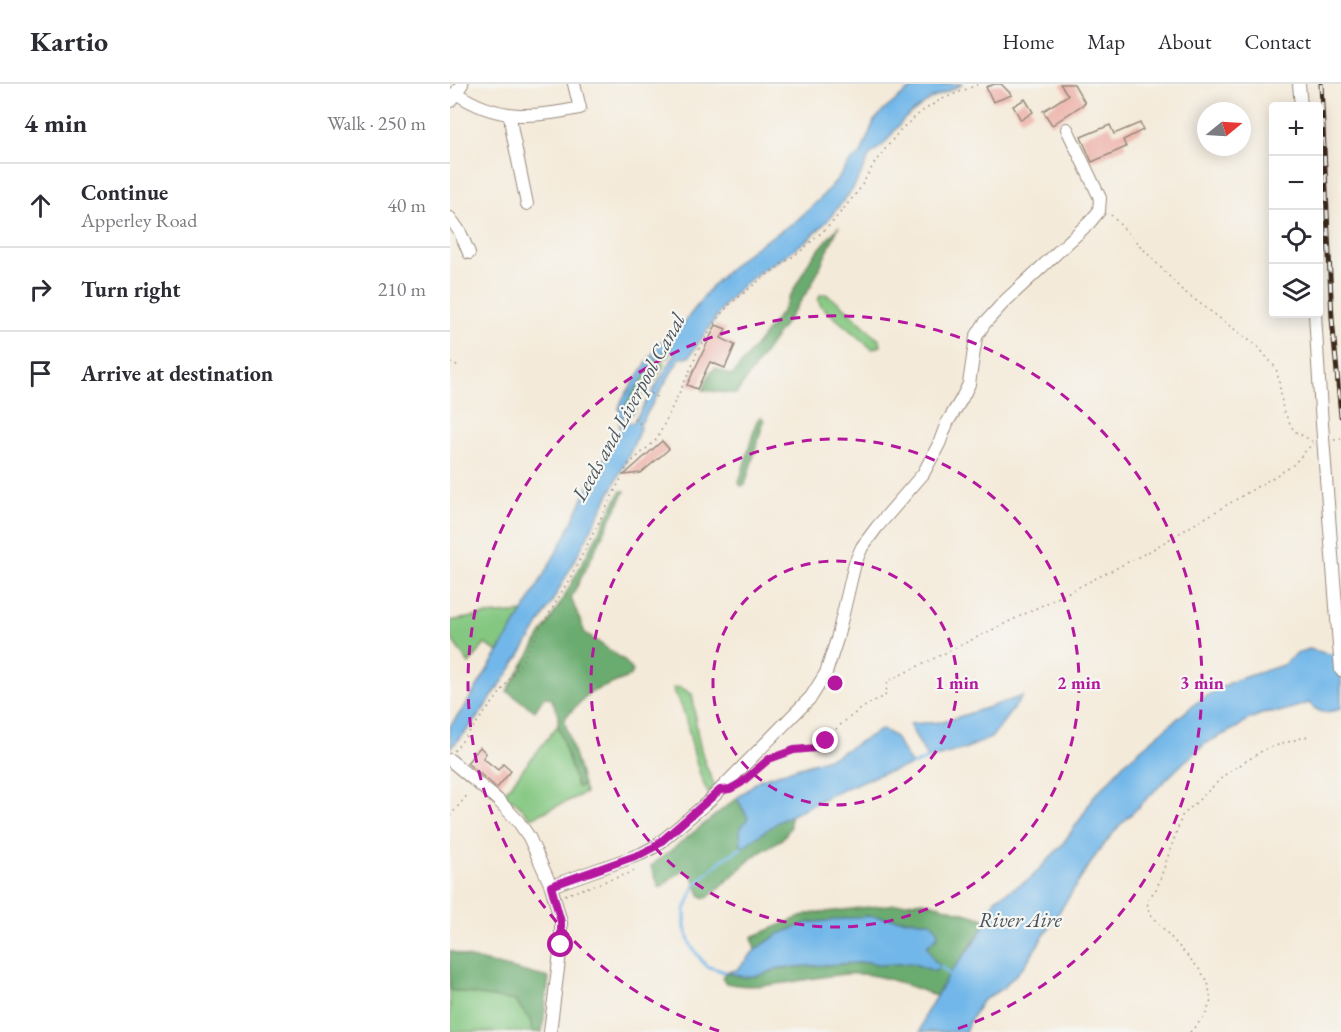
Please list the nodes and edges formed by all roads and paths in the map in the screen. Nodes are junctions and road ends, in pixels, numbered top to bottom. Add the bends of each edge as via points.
1 (574, 84) edge
2 (979, 84) edge
3 (1299, 84) edge
4 (456, 93) edge
5 (1301, 102) edge
6 (510, 115) junction
7 (1067, 129) dead end
8 (527, 204) dead end
9 (1100, 208) junction
10 (450, 218) edge
11 (469, 253) dead end
12 (1315, 318) edge
13 (450, 363) edge
14 (460, 366) dead end
15 (650, 393) dead end
16 (657, 398) dead end
17 (634, 419) dead end
18 (642, 425) dead end
19 (1341, 670) edge
20 (1311, 735) dead end
21 (450, 758) edge
22 (755, 771) dead end
23 (477, 783) junction
24 (450, 816) edge
25 (551, 886) junction
26 (550, 1032) edge
27 (1190, 1032) edge

1 - 6 street via 580,108 539,116
2 - 21 path via 940,100 901,129 831,224 722,314 697,352 657,439 628,465 521,663
3 - 5 street
4 - 6 street via 488,110
6 - 8 street
7 - 9 street via 1100,198
9 - 22 path via 1182,290 1258,347 1276,368 1283,410 1294,431 1313,442 1292,466 1148,552 888,681 885,697 851,716 816,748 794,750 769,759
9 - 25 street via 1090,222 1004,302 976,337 969,384 923,474 862,547 826,673 812,697 709,801 656,846
10 - 11 street
12 - 19 street, bridge
13 - 14 path
15 - 16 path
17 - 18 path
20 - 27 path via 1265,749 1226,774 1182,816 1147,907 1208,982 1211,1001 1206,1016
21 - 23 street
23 - 24 path
23 - 25 street via 518,821
25 - 26 street via 561,922 561,945

